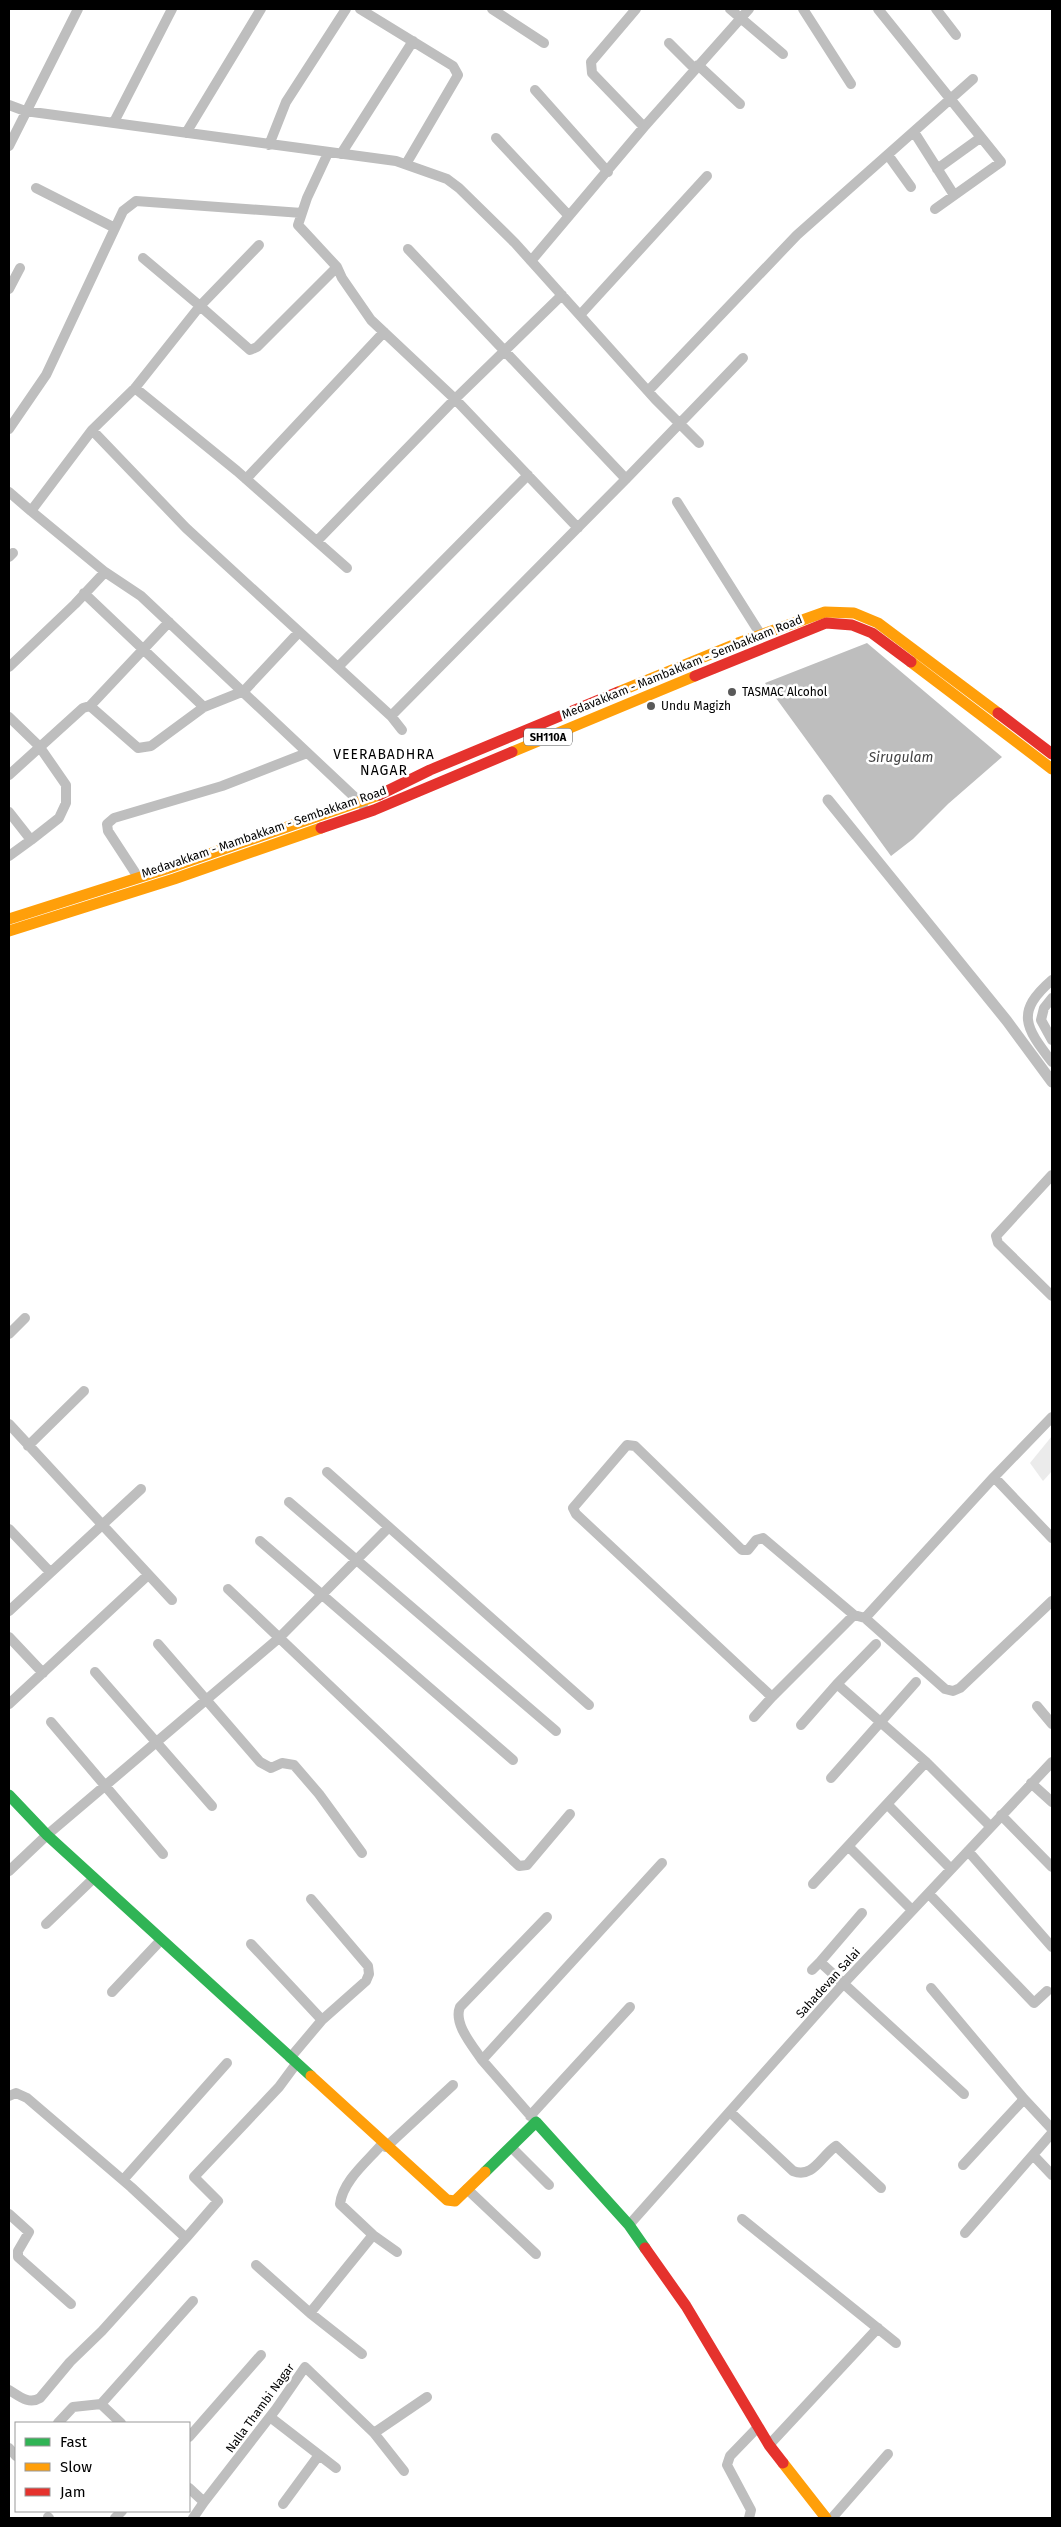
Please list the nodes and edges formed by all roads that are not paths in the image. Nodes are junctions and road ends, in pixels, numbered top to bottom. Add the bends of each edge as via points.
1 (78, 9) edge
2 (172, 9) edge
3 (261, 9) edge
4 (346, 9) edge
5 (360, 9) edge
6 (492, 9) edge
7 (636, 9) edge
8 (730, 9) edge
9 (748, 9) edge
10 (804, 9) edge
11 (878, 9) edge
12 (936, 9) edge
13 (740, 18) junction
14 (956, 35) dead end
15 (413, 41) junction
16 (544, 43) dead end
17 (669, 43) dead end
18 (783, 54) dead end
19 (697, 67) junction
20 (973, 79) dead end
21 (851, 84) dead end
22 (535, 90) dead end
23 (949, 100) junction
24 (740, 104) dead end
25 (9, 105) edge
26 (25, 110) junction
27 (114, 122) junction
28 (644, 127) junction
29 (914, 132) junction
30 (186, 133) junction
31 (496, 138) dead end
32 (980, 138) junction
33 (269, 145) junction
34 (9, 146) edge
35 (328, 153) junction
36 (341, 154) junction
37 (888, 155) junction
38 (406, 164) junction
39 (937, 169) junction
40 (608, 172) junction
41 (706, 176) dead end
42 (911, 187) dead end
43 (36, 188) dead end
44 (954, 195) junction
45 (935, 209) dead end
46 (302, 213) junction
47 (570, 216) junction
48 (115, 228) junction
49 (259, 245) dead end
50 (408, 248) dead end
51 (143, 258) dead end
52 (530, 261) junction
53 (337, 267) junction
54 (20, 268) dead end
55 (9, 289) edge
56 (562, 295) junction
57 (200, 306) junction
58 (580, 315) junction
59 (384, 332) junction
60 (506, 350) junction
61 (743, 358) dead end
62 (134, 388) junction
63 (648, 391) junction
64 (455, 399) junction
65 (679, 425) junction
66 (9, 429) edge
67 (92, 430) junction
68 (698, 442) dead end
69 (528, 475) junction
70 (246, 479) junction
71 (626, 479) junction
72 (9, 492) edge
73 (677, 502) dead end
74 (31, 511) junction
75 (578, 528) junction
76 (317, 541) junction
77 (347, 568) dead end
78 (105, 572) junction
79 (84, 593) junction
80 (169, 622) junction
81 (300, 632) junction
82 (761, 635) junction
83 (143, 649) junction
84 (9, 667) edge
85 (338, 667) junction
86 (244, 691) junction
87 (90, 706) junction
88 (204, 707) junction
89 (391, 716) junction
90 (9, 717) edge
91 (402, 730) dead end
92 (39, 746) junction
93 (307, 753) junction
94 (1052, 754) edge
95 (1052, 769) edge
96 (9, 775) edge
97 (361, 802) junction
98 (9, 812) edge
99 (367, 812) junction
100 (31, 840) junction
101 (9, 856) edge
102 (171, 873) junction
103 (138, 877) junction
104 (9, 919) edge
105 (9, 931) edge
106 (1052, 980) edge
107 (1052, 998) edge
108 (1033, 999) junction
109 (1044, 1007) junction
110 (1052, 1040) edge
111 (1040, 1047) junction
112 (1052, 1062) edge
113 (1052, 1175) edge
114 (1052, 1296) edge
115 (25, 1318) dead end
116 (9, 1334) edge
117 (84, 1391) dead end
118 (1052, 1417) edge
119 (9, 1424) edge
120 (28, 1446) junction
121 (327, 1472) dead end
122 (994, 1476) junction
123 (141, 1489) dead end
124 (289, 1502) dead end
125 (101, 1526) junction
126 (389, 1527) junction
127 (9, 1529) edge
128 (1052, 1538) edge
129 (260, 1541) dead end
130 (356, 1559) junction
131 (50, 1572) junction
132 (148, 1575) junction
133 (228, 1589) dead end
134 (323, 1595) junction
135 (172, 1600) dead end
136 (1052, 1601) edge
137 (9, 1611) edge
138 (854, 1615) junction
139 (865, 1618) junction
140 (9, 1637) edge
141 (279, 1638) junction
142 (158, 1644) dead end
143 (876, 1644) dead end
144 (95, 1672) dead end
145 (43, 1673) junction
146 (916, 1682) dead end
147 (837, 1684) junction
148 (772, 1697) junction
149 (207, 1698) junction
150 (9, 1704) edge
151 (589, 1705) dead end
152 (1037, 1706) dead end
153 (754, 1717) dead end
154 (879, 1721) junction
155 (51, 1722) dead end
156 (1052, 1724) edge
157 (801, 1725) dead end
158 (556, 1731) dead end
159 (156, 1742) junction
160 (513, 1760) dead end
161 (926, 1762) junction
162 (1052, 1762) edge
163 (831, 1778) dead end
164 (1031, 1783) junction
165 (106, 1785) junction
166 (9, 1795) edge
167 (1052, 1802) edge
168 (887, 1804) junction
169 (212, 1806) dead end
170 (570, 1814) dead end
171 (1001, 1815) junction
172 (990, 1826) junction
173 (47, 1835) junction
174 (848, 1846) junction
175 (968, 1851) junction
176 (362, 1853) dead end
177 (163, 1854) dead end
178 (662, 1864) dead end
179 (1052, 1867) edge
180 (951, 1869) junction
181 (9, 1871) edge
182 (94, 1878) junction
183 (813, 1884) dead end
184 (929, 1894) junction
185 (311, 1899) dead end
186 (912, 1910) junction
187 (862, 1913) dead end
188 (547, 1917) dead end
189 (46, 1924) dead end
190 (161, 1940) junction
191 (252, 1944) dead end
192 (1052, 1947) edge
193 (820, 1962) junction
194 (812, 1970) dead end
195 (844, 1982) junction
196 (931, 1988) dead end
197 (112, 1992) dead end
198 (1051, 1992) edge
199 (630, 2006) dead end
200 (322, 2020) junction
201 (482, 2060) junction
202 (293, 2061) junction
203 (227, 2063) dead end
204 (453, 2085) dead end
205 (964, 2094) dead end
206 (9, 2096) edge
207 (1024, 2098) junction
208 (730, 2112) junction
209 (533, 2119) junction
210 (1052, 2129) edge
211 (1052, 2133) edge
212 (385, 2145) junction
213 (511, 2147) junction
214 (1034, 2156) junction
215 (964, 2165) dead end
216 (1052, 2175) edge
217 (123, 2180) junction
218 (550, 2185) dead end
219 (880, 2188) dead end
220 (467, 2189) junction
221 (9, 2214) edge
222 (742, 2219) dead end
223 (629, 2225) junction
224 (964, 2233) dead end
225 (373, 2235) junction
226 (186, 2238) junction
227 (397, 2252) dead end
228 (536, 2254) dead end
229 (256, 2265) dead end
230 (193, 2301) dead end
231 (71, 2304) dead end
232 (310, 2313) junction
233 (878, 2328) junction
234 (896, 2344) dead end
235 (362, 2354) dead end
236 (261, 2355) dead end
237 (9, 2390) edge
238 (427, 2396) dead end
239 (102, 2404) junction
240 (270, 2416) junction
241 (59, 2422) edge
242 (120, 2422) edge
243 (758, 2427) junction
244 (374, 2433) junction
245 (190, 2437) edge
246 (769, 2445) junction
247 (888, 2454) dead end
248 (319, 2455) junction
249 (336, 2468) dead end
250 (404, 2471) dead end
251 (190, 2489) edge
252 (204, 2502) junction
253 (283, 2504) dead end
254 (193, 2518) edge
255 (749, 2518) edge
256 (826, 2518) edge
257 (832, 2518) edge

1 - 26 street
2 - 27 street
3 - 30 street
4 - 33 street via 286,102
5 - 15 street
6 - 16 street
7 - 28 street via 590,62 592,73
8 - 13 street
9 - 13 street
10 - 21 street
11 - 23 street
12 - 14 street
13 - 18 street
13 - 19 street
15 - 36 street
15 - 38 street via 453,66 458,75
17 - 19 street
19 - 24 street
19 - 28 street
20 - 23 street
22 - 40 street
23 - 29 street
23 - 32 street
25 - 26 street
26 - 27 street
26 - 34 street
27 - 30 street
28 - 40 street
29 - 37 street
29 - 39 street
30 - 33 street
31 - 47 street
32 - 39 street
32 - 44 street via 1000,162
33 - 35 street
35 - 36 street
35 - 46 street
36 - 38 street
37 - 42 street
37 - 63 street via 797,235
38 - 52 street via 447,179 459,188 516,243
39 - 44 street
40 - 47 street
41 - 58 street
43 - 48 street
44 - 45 street
46 - 48 street via 136,200 123,211
46 - 53 street via 298,225
47 - 52 street
48 - 66 street via 46,375
49 - 57 street
50 - 60 street
51 - 57 street
52 - 56 street
53 - 57 street via 250,350
53 - 59 street via 371,320
54 - 55 street
56 - 58 street
56 - 60 street
57 - 62 street
58 - 63 street
59 - 64 street
59 - 70 street
60 - 64 street
60 - 71 street
61 - 65 street
62 - 67 street
62 - 70 street
63 - 65 street
64 - 69 street
64 - 76 street
65 - 68 street
65 - 71 street
67 - 74 street
67 - 81 street via 186,528
69 - 75 street
69 - 85 street
70 - 76 street
71 - 75 street
72 - 74 street
73 - 82 street
74 - 78 street
75 - 89 street
76 - 77 street
78 - 79 street
78 - 80 street via 141,596
79 - 83 street
79 - 84 street
80 - 83 street
80 - 86 street
81 - 85 street
81 - 86 street
82 - 94 main road, Medavakkam - Mambakkam - Sembakkam Road / SH110A via 824,612 854,613 878,623
82 - 97 main road, Medavakkam - Mambakkam - Sembakkam Road / SH110A via 430,770
83 - 87 street
83 - 88 street
85 - 89 street
86 - 88 street
86 - 93 street
87 - 88 street via 142,749
87 - 92 street via 83,708
89 - 91 street
90 - 92 street
92 - 96 street
92 - 100 street via 66,785 66,803 59,818
93 - 97 street
93 - 103 street via 222,786 114,818 107,824 108,831
95 - 99 main road, Medavakkam - Mambakkam - Sembakkam Road / SH110A via 872,633 852,624 826,623
97 - 99 street
97 - 102 main road, Medavakkam - Mambakkam - Sembakkam Road / SH110A
98 - 100 street
99 - 102 main road, Medavakkam - Mambakkam - Sembakkam Road / SH110A
100 - 101 street
102 - 103 main road, Medavakkam - Mambakkam - Sembakkam Road / SH110A
102 - 105 main road, Medavakkam - Mambakkam - Sembakkam Road / SH110A
103 - 104 main road, Medavakkam - Mambakkam - Sembakkam Road / SH110A
106 - 108 street
107 - 109 street
108 - 109 street
108 - 111 street via 1028,1008 1029,1026
109 - 110 street via 1040,1020
110 - 111 street
111 - 112 street
113 - 114 street via 996,1236 998,1243
115 - 116 street
117 - 120 street
118 - 122 street
119 - 120 street
120 - 125 street
121 - 126 street
122 - 128 street
122 - 139 street
123 - 125 street
124 - 130 street
125 - 131 street
125 - 132 street
126 - 130 street
126 - 151 street
127 - 131 street
129 - 134 street
130 - 134 street
130 - 158 street
131 - 137 street
132 - 135 street
132 - 145 street
133 - 141 street
134 - 141 street
134 - 160 street
136 - 139 street via 953,1691 945,1689
138 - 139 street
138 - 148 street
138 - 148 street via 763,1538 756,1540 748,1550 742,1550 635,1446 626,1445 575,1503 576,1514
140 - 145 street
141 - 149 street
141 - 170 street via 520,1866 527,1865
142 - 149 street
143 - 147 street
144 - 159 street
145 - 150 street
146 - 154 street
147 - 154 street
147 - 157 street
148 - 153 street
149 - 159 street
149 - 176 street via 265,1767 294,1765
152 - 156 street
154 - 161 street
154 - 163 street
155 - 165 street
159 - 165 street
159 - 169 street
161 - 168 street
161 - 172 street
162 - 164 street, Sahadevan Salai
164 - 167 street
164 - 171 street, Sahadevan Salai
165 - 173 street
165 - 177 street
166 - 173 main road
168 - 174 street
168 - 180 street
171 - 172 street, Sahadevan Salai
171 - 179 street
172 - 175 street, Sahadevan Salai
173 - 181 street
173 - 182 main road
174 - 183 street
174 - 186 street
175 - 180 street, Sahadevan Salai
175 - 192 street
178 - 201 street
180 - 184 street, Sahadevan Salai
182 - 189 street
182 - 190 main road
184 - 186 street, Sahadevan Salai
184 - 198 street via 1034,2003
185 - 200 street via 368,1966 369,1974 366,1981
186 - 195 street, Sahadevan Salai
187 - 193 street
188 - 201 street via 460,2007 458,2013 462,2028
190 - 197 street
190 - 202 main road
191 - 200 street
193 - 194 street
193 - 195 street
195 - 205 street
195 - 208 street, Sahadevan Salai
196 - 207 street
199 - 209 street
200 - 202 street
201 - 209 street
202 - 212 main road
202 - 226 street via 279,2087 194,2176 218,2201
203 - 217 street
204 - 212 street
206 - 217 street via 16,2093 27,2098
207 - 210 street
207 - 215 street
208 - 219 street via 793,2171 801,2175 809,2172 836,2146
208 - 223 street, Sahadevan Salai
209 - 213 main road
209 - 223 main road
211 - 214 street
212 - 220 main road via 447,2200 455,2201
212 - 225 street via 341,2193 340,2204
213 - 218 street
213 - 220 main road
214 - 216 street
214 - 224 street
217 - 226 street
220 - 228 street
221 - 231 street via 29,2232 18,2257
222 - 233 street
223 - 243 main road via 686,2306
225 - 227 street
225 - 232 street
226 - 237 street via 40,2398 28,2401
229 - 232 street
230 - 239 street
232 - 235 street
233 - 234 street
233 - 246 street
236 - 245 street
238 - 244 street
239 - 241 street via 73,2407
239 - 242 street
240 - 244 street, Nalla Thambi Nagar via 305,2367
240 - 248 street
240 - 252 street, Nalla Thambi Nagar
243 - 246 main road
243 - 255 street via 730,2456 727,2465 751,2510
244 - 250 street
246 - 256 main road
247 - 257 street
248 - 249 street
248 - 253 street
251 - 252 street
252 - 254 street, Nalla Thambi Nagar

